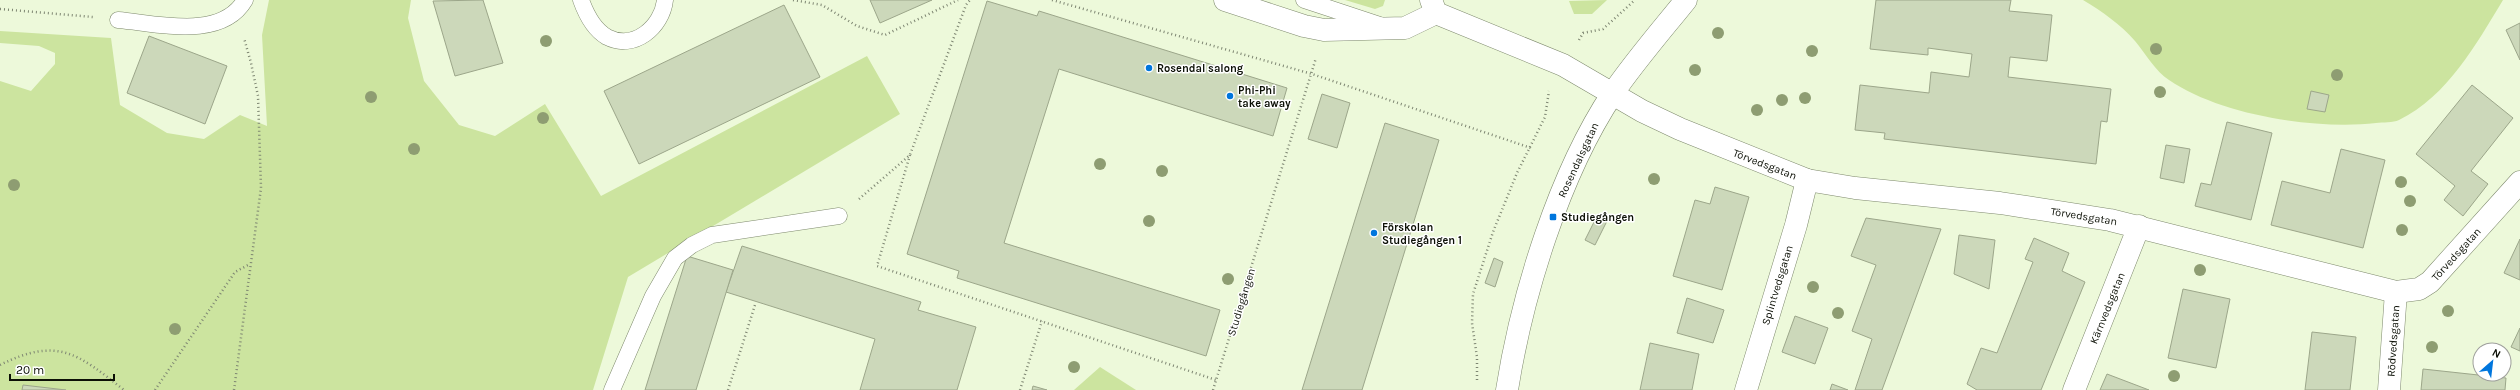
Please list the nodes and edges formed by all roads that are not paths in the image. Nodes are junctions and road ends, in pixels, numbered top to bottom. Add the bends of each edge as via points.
1 (581, 0) edge
2 (664, 0) edge
3 (1225, 0) edge
4 (1304, 0) edge
5 (1686, 0) edge
6 (240, 6) edge
7 (1434, 7) edge
8 (118, 20) road end
9 (1388, 29) junction
10 (1613, 93) junction
11 (1807, 180) junction
12 (2520, 182) edge
13 (839, 216) road end
14 (2140, 226) junction
15 (2396, 292) junction
16 (612, 390) edge
17 (1507, 390) edge
18 (1746, 390) edge
19 (2074, 390) edge
20 (2389, 390) edge

1 - 2 lane via 594,27 608,37 623,40 635,40 647,32 657,22
3 - 9 street via 1324,30
4 - 9 lane via 1375,22
5 - 10 street, Rosendalsgatan
6 - 8 lane via 220,21 190,27
7 - 9 street via 1405,28
7 - 10 street via 1563,65
10 - 11 street, Törvedsgatan via 1642,111 1680,129
10 - 17 street, Rosendalsgatan via 1591,131 1553,217 1516,334
11 - 14 street, Törvedsgatan via 1855,188 2000,203
11 - 18 street, Splintvedsgatan
12 - 15 street, Törvedsgatan via 2430,282 2419,289
13 - 16 lane via 712,235 675,258 653,296
14 - 15 street, Törvedsgatan
14 - 19 street, Kärnvedsgatan
15 - 20 street, Rödvedsgatan

